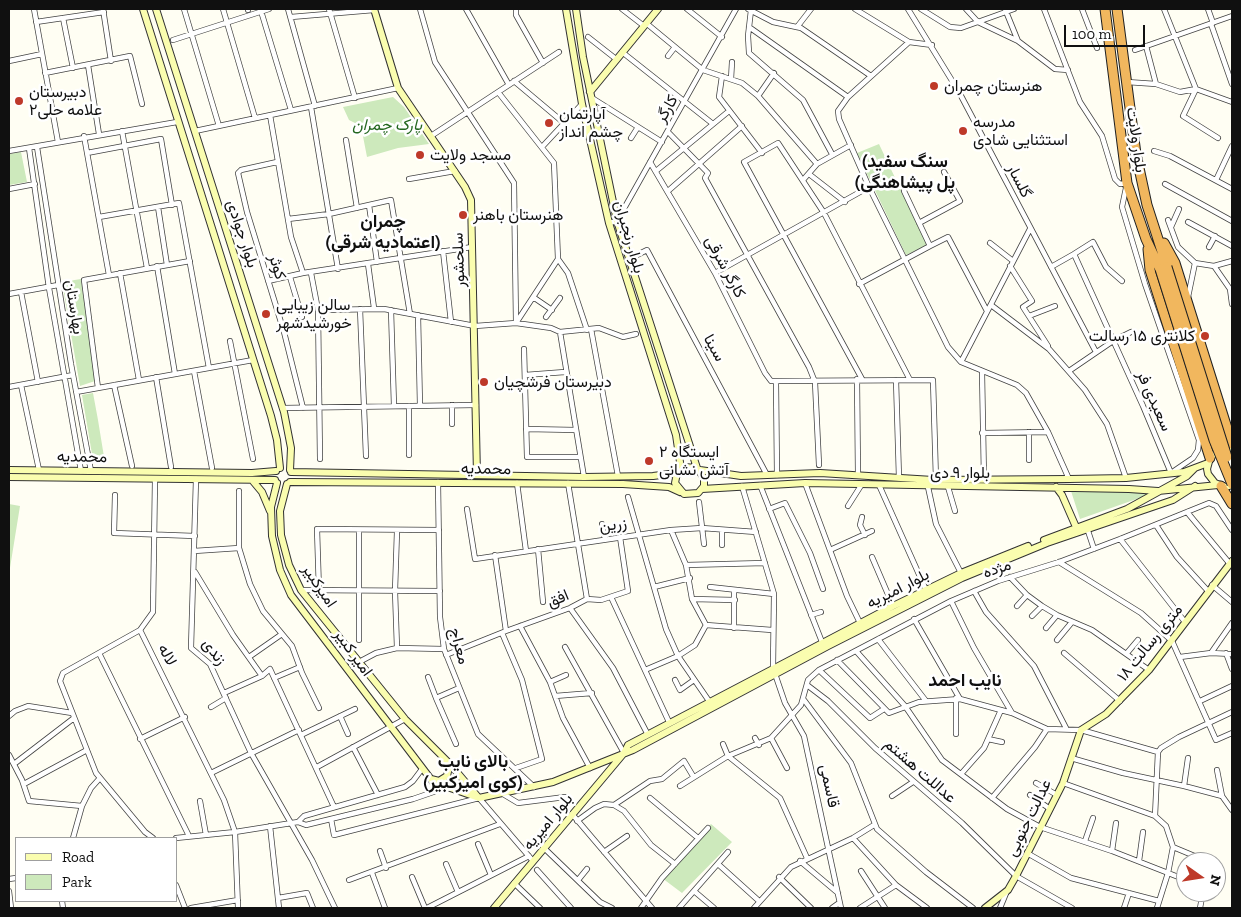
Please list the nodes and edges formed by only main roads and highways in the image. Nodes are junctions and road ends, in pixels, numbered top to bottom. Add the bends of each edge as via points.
1 (1105, 9) edge
2 (1117, 9) edge
3 (1158, 234) junction
4 (1146, 239) junction
5 (1163, 268) junction
6 (1225, 424) junction
7 (1201, 436) junction
8 (1232, 444) edge
9 (1209, 460) road end
10 (1232, 470) edge
11 (1232, 485) edge
12 (1219, 486) road end
13 (1232, 504) edge

1 - 4 highway, بلوار ولایت via 1127,183
2 - 3 highway, بلوار ولایت via 1140,177
3 - 5 highway, بلوار ولایت
3 - 6 highway via 1175,263
4 - 5 highway, بلوار ولایت
4 - 7 highway via 1150,270
5 - 10 highway, bridge
5 - 11 highway, bridge via 1214,440
6 - 7 highway via 1215,433
6 - 8 highway
7 - 9 highway
12 - 13 highway

